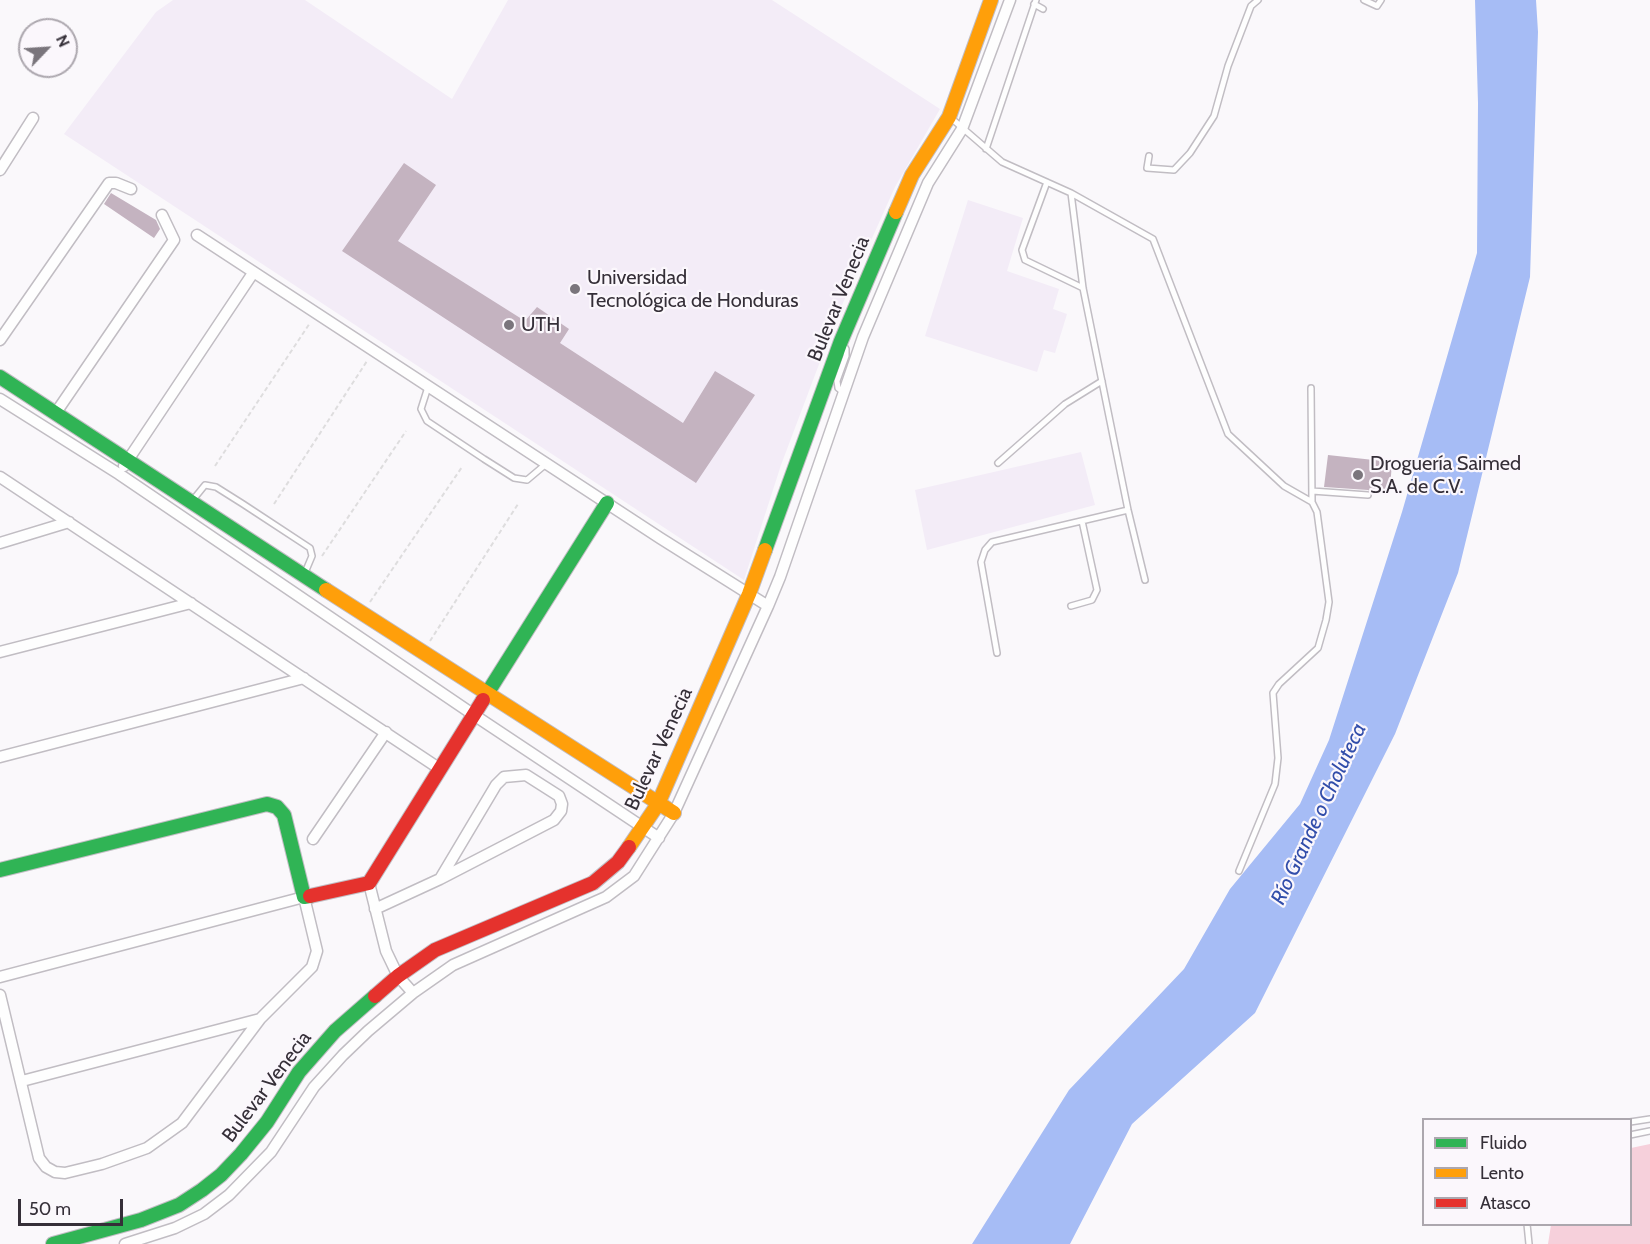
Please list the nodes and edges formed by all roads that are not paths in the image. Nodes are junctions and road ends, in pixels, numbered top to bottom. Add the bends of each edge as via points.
1 (991, 0) edge
2 (1010, 0) edge
3 (1258, 0) edge
4 (1364, 0) edge
5 (1381, 0) edge
6 (1035, 2) edge
7 (1043, 9) dead end
8 (950, 117) junction
9 (33, 118) dead end
10 (962, 129) junction
11 (986, 149) junction
12 (1149, 156) dead end
13 (0, 170) edge
14 (1047, 182) junction
15 (131, 189) dead end
16 (1071, 193) junction
17 (162, 215) dead end
18 (197, 235) dead end
19 (253, 273) junction
20 (1083, 288) junction
21 (0, 340) edge
22 (841, 341) junction
23 (0, 377) edge
24 (1102, 381) junction
25 (428, 387) junction
26 (1311, 388) dead end
27 (843, 392) junction
28 (0, 399) edge
29 (55, 414) junction
30 (127, 461) junction
31 (998, 463) dead end
32 (547, 464) junction
33 (119, 474) junction
34 (0, 477) edge
35 (1311, 491) junction
36 (1368, 495) dead end
37 (1312, 502) junction
38 (191, 503) junction
39 (607, 503) junction
40 (1128, 510) junction
41 (1082, 521) junction
42 (69, 522) junction
43 (0, 543) edge
44 (305, 577) junction
45 (1145, 580) dead end
46 (749, 594) junction
47 (191, 603) junction
48 (768, 606) junction
49 (1071, 606) dead end
50 (0, 652) edge
51 (998, 653) dead end
52 (304, 678) junction
53 (486, 694) junction
54 (474, 715) junction
55 (386, 732) junction
56 (0, 757) edge
57 (440, 769) junction
58 (658, 804) junction
59 (674, 813) junction
60 (644, 827) junction
61 (659, 838) junction
62 (313, 839) dead end
63 (0, 870) edge
64 (1239, 871) dead end
65 (440, 879) junction
66 (369, 883) junction
67 (304, 897) junction
68 (375, 909) junction
69 (398, 976) junction
70 (0, 977) edge
71 (413, 993) junction
72 (0, 995) edge
73 (260, 1019) junction
74 (22, 1081) junction
75 (1650, 1119) edge
76 (1632, 1122) edge
77 (1650, 1131) edge
78 (1632, 1135) edge
79 (141, 1220) junction
80 (1527, 1226) edge
81 (147, 1241) edge
82 (53, 1244) edge
83 (125, 1244) edge
84 (1529, 1244) edge

1 - 8 street, Bulevar Venecia
2 - 10 street, Bulevar Venecia
3 - 12 lane via 1251,6 1228,66 1214,116 1190,153 1174,170 1147,168
4 - 5 lane via 1377,6
6 - 7 lane
6 - 11 lane
8 - 10 lane
8 - 22 street, Bulevar Venecia via 912,175
9 - 13 street
10 - 11 lane
10 - 27 street, Bulevar Venecia via 928,183
11 - 14 lane via 1002,162
14 - 16 lane
14 - 20 lane via 1022,250 1025,260
15 - 21 street via 109,183
16 - 20 lane
16 - 37 lane via 1153,239 1228,434 1284,486
17 - 29 street via 174,240
18 - 19 street
19 - 25 street
19 - 30 street
20 - 24 lane
22 - 27 lane via 846,356 837,381
22 - 46 street, Bulevar Venecia
23 - 29 street
24 - 31 lane via 1065,404
24 - 40 lane
25 - 32 street
25 - 32 lane via 421,409 427,421 484,459 514,478 527,480
26 - 35 lane
27 - 48 street, Bulevar Venecia
28 - 33 street
29 - 30 street
30 - 33 street
30 - 38 street
32 - 39 street
33 - 54 street
34 - 42 street
35 - 36 lane
35 - 37 lane
37 - 64 lane via 1317,512 1329,602 1326,620 1318,648 1273,693 1278,758 1275,784
38 - 44 street
38 - 44 lane via 205,485 216,487 243,504 310,548 312,556
39 - 46 street
39 - 53 street
40 - 41 lane
40 - 45 lane
41 - 49 lane via 1097,590 1092,600
41 - 51 lane via 992,542 985,550 981,562
42 - 43 street
42 - 47 street
44 - 53 street
46 - 48 street
46 - 58 street, Bulevar Venecia
47 - 50 street
47 - 52 street
48 - 59 street, Bulevar Venecia
52 - 55 street
52 - 56 street
53 - 54 street
53 - 58 street
54 - 57 street
54 - 60 street
55 - 57 street
55 - 62 street
57 - 66 street
58 - 59 street
58 - 60 street, Bulevar Venecia
59 - 61 street, Bulevar Venecia
60 - 61 street
60 - 69 street, Bulevar Venecia via 618,862 593,882 435,950
61 - 71 street, Bulevar Venecia via 634,876 606,897 453,965
63 - 67 street via 267,804 284,815
65 - 65 street via 504,777 526,775 559,796 561,811 554,820
65 - 68 street
66 - 67 street
66 - 68 street
67 - 70 street
67 - 73 street via 316,959
68 - 69 street via 386,951
69 - 71 street
69 - 79 street, Bulevar Venecia via 328,1039 299,1072 267,1122 221,1175 179,1205
71 - 81 street, Bulevar Venecia via 343,1055 314,1087 271,1152 229,1195 204,1214
72 - 74 street
73 - 74 street
73 - 74 street via 182,1123 147,1148 102,1164 65,1173 46,1167 39,1158
75 - 76 lane
77 - 78 lane
79 - 81 street
79 - 82 street, Bulevar Venecia
80 - 84 lane
81 - 83 street, Bulevar Venecia

